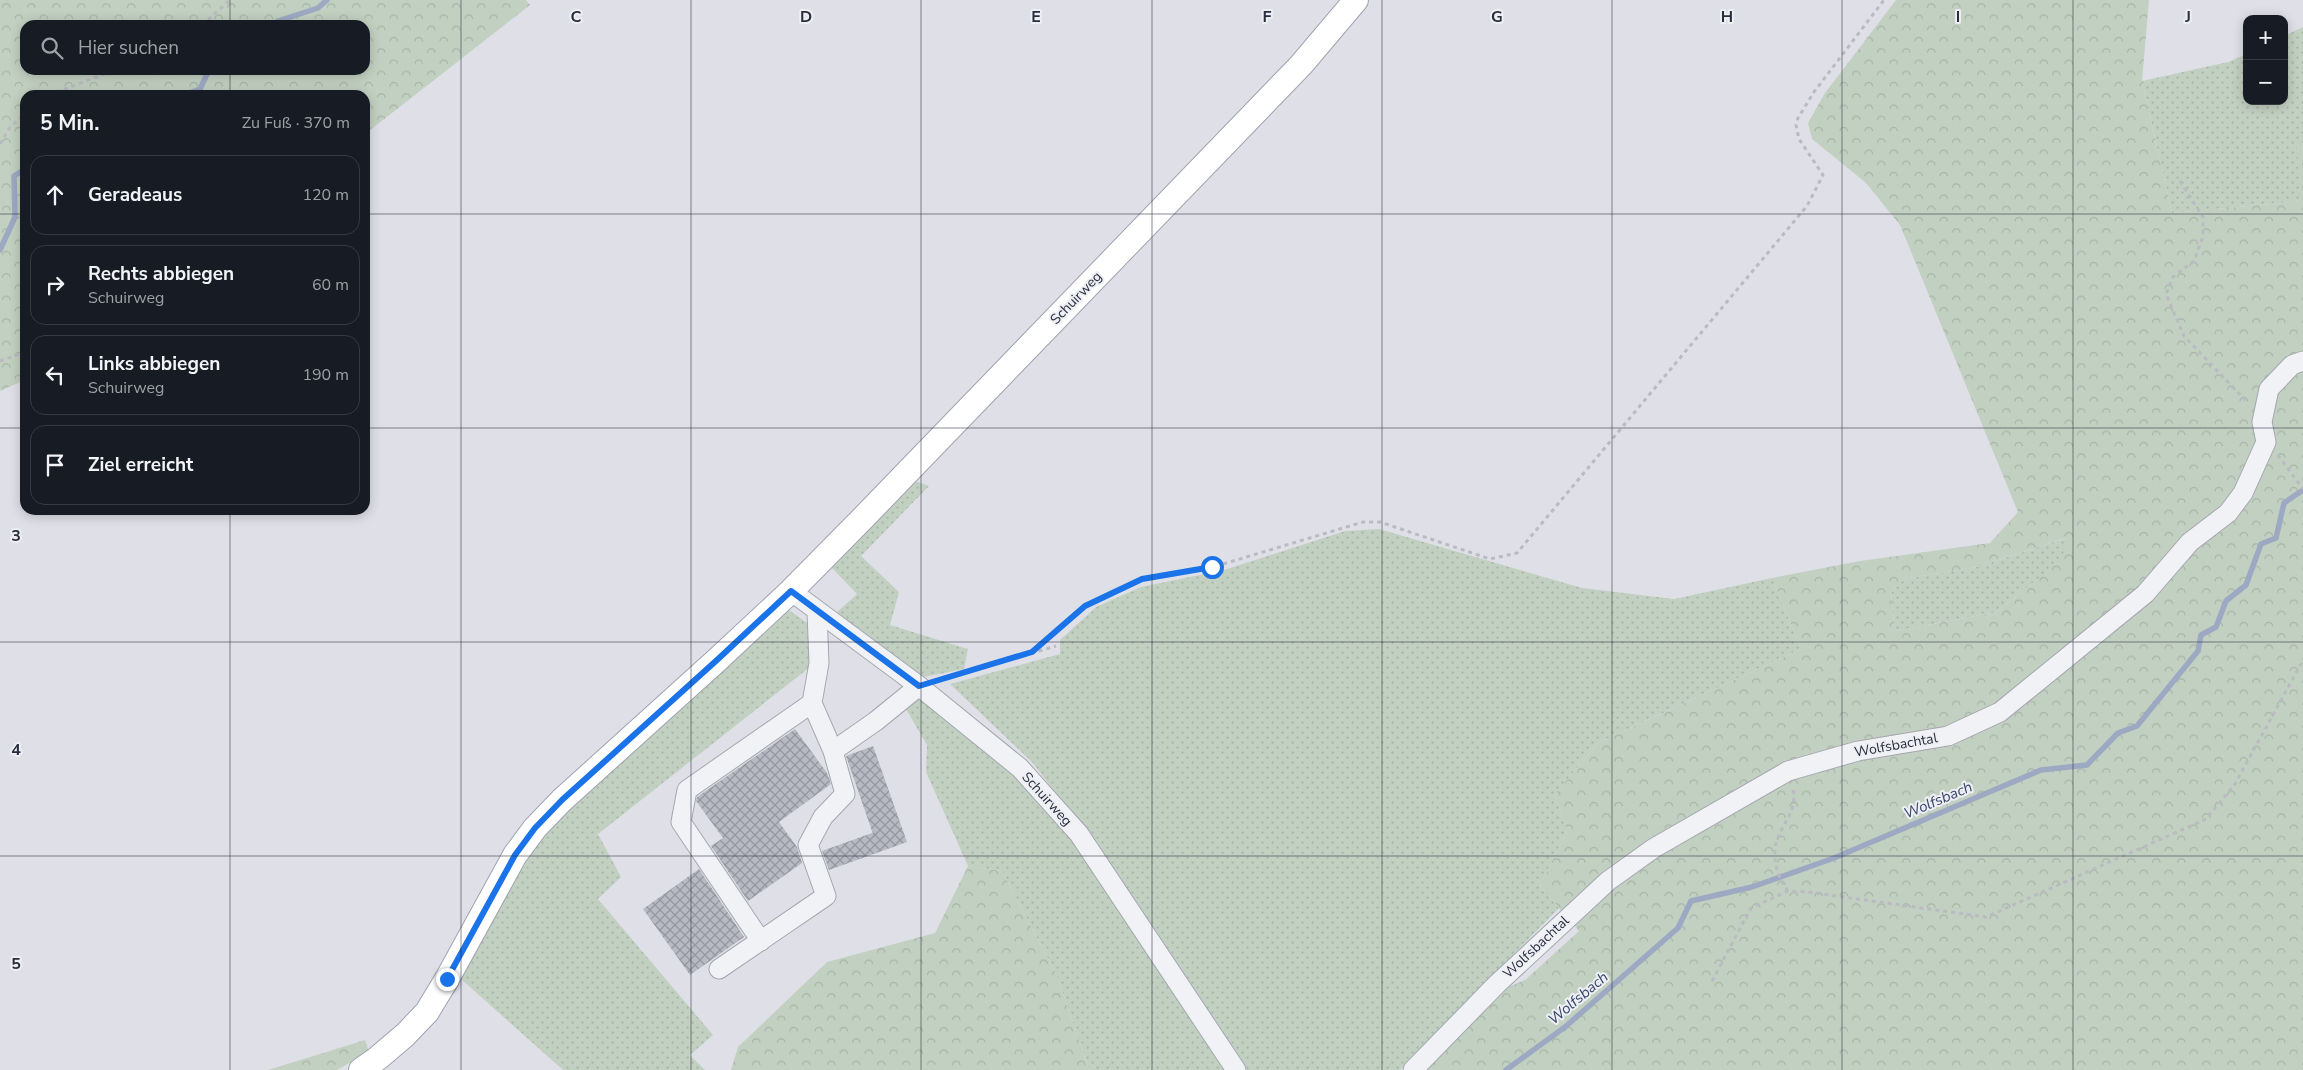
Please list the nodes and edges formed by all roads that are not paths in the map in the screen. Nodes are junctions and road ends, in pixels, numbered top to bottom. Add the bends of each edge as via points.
1 (1356, 0) edge
2 (2303, 361) edge
3 (791, 591) junction
4 (817, 612) junction
5 (919, 686) junction
6 (812, 702) junction
7 (832, 751) junction
8 (761, 941) junction
9 (719, 969) dead end
10 (361, 1070) edge
11 (1236, 1070) edge
12 (1413, 1070) edge

1 - 3 main road, Schuirweg via 1287,79
2 - 12 street, Wolfsbachtal via 2292,365 2269,390 2262,422 2266,442 2243,493 2228,513 2190,542 2145,594 2000,712 1948,736 1858,751 1788,771 1654,848 1608,881 1497,984
3 - 4 street, Schuirweg
3 - 10 main road, Schuirweg via 535,828 515,855 427,1012 406,1035
4 - 5 street, Schuirweg
4 - 6 street via 818,663
5 - 7 street
5 - 11 street, Schuirweg via 1020,768 1079,834
6 - 7 street
6 - 8 street via 687,790 681,822
7 - 8 street via 845,794 822,817 808,845 826,896
8 - 9 street

